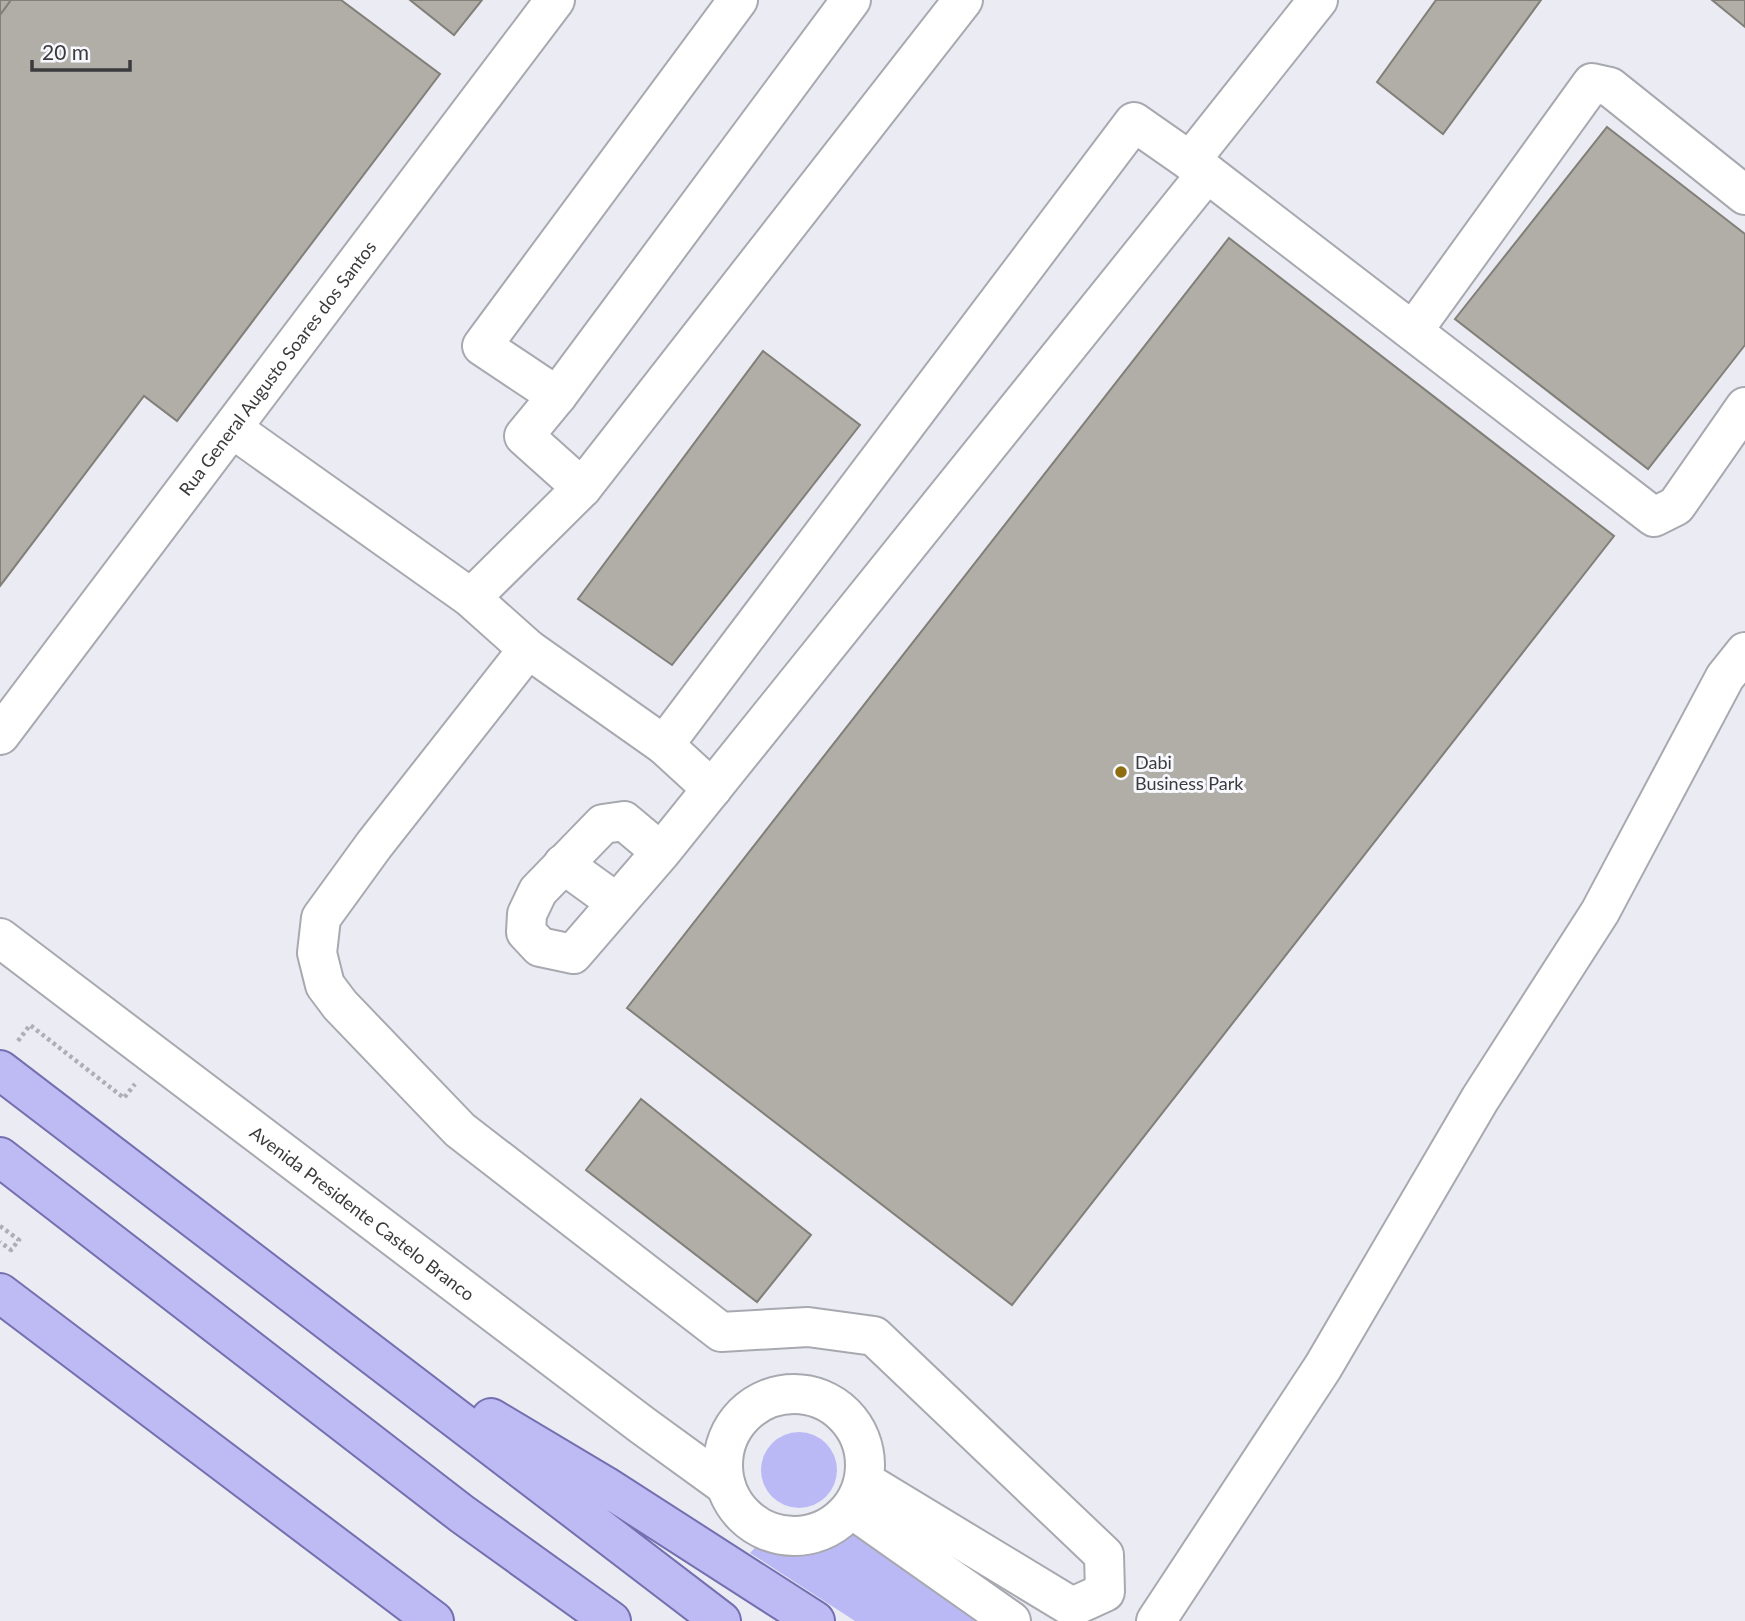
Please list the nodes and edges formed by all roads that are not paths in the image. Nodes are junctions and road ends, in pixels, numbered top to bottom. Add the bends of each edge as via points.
1 (555, 0) edge
2 (737, 0) edge
3 (851, 0) edge
4 (963, 0) edge
5 (1318, 0) edge
6 (1199, 167) junction
7 (1745, 195) edge
8 (1413, 331) junction
9 (557, 396) junction
10 (1745, 407) edge
11 (233, 429) junction
12 (582, 488) junction
13 (471, 598) junction
14 (528, 649) junction
15 (1745, 652) edge
16 (0, 735) edge
17 (664, 745) junction
18 (712, 789) junction
19 (661, 852) junction
20 (563, 863) junction
21 (617, 903) junction
22 (0, 938) edge
23 (0, 1070) edge
24 (0, 1157) edge
25 (0, 1293) edge
26 (339, 1328) junction
27 (726, 1486) junction
28 (858, 1495) junction
29 (462, 1514) junction
30 (433, 1621) edge
31 (567, 1621) edge
32 (611, 1621) edge
33 (721, 1621) edge
34 (815, 1621) edge
35 (1011, 1621) edge
36 (1156, 1621) edge

1 - 11 street, Rua General Augusto Soares dos Santos
2 - 9 street via 482,346
3 - 9 street
4 - 12 street
5 - 6 street
6 - 8 street
6 - 17 street via 1135,122
6 - 18 street
7 - 8 street via 1610,87 1592,83
8 - 10 street via 1654,517 1676,506
9 - 12 street via 524,436
11 - 13 street
11 - 16 street, Rua General Augusto Soares dos Santos
12 - 13 street
13 - 14 street
14 - 17 street
14 - 28 street via 321,918 317,953 325,985 460,1130 721,1332 808,1327 874,1336 1104,1555 1105,1592 1072,1607
15 - 36 street via 1725,677 1600,912 1480,1099 1323,1367
17 - 18 street
18 - 19 street
19 - 20 street via 624,821 603,824
19 - 21 street
20 - 21 street
20 - 21 street via 538,891 527,914 526,932 540,947 573,954
22 - 27 street, Avenida Presidente Castelo Branco
23 - 26 main road
24 - 29 main road
25 - 30 main road
26 - 33 main road
26 - 34 main road via 605,1486
27 - 28 street via 753,1523 774,1533 797,1536 820,1532 840,1520
27 - 28 street via 723,1463 728,1440 740,1419 758,1404 780,1396 804,1395 826,1402 845,1416 859,1435 865,1458
28 - 35 street
29 - 31 main road
29 - 32 main road

